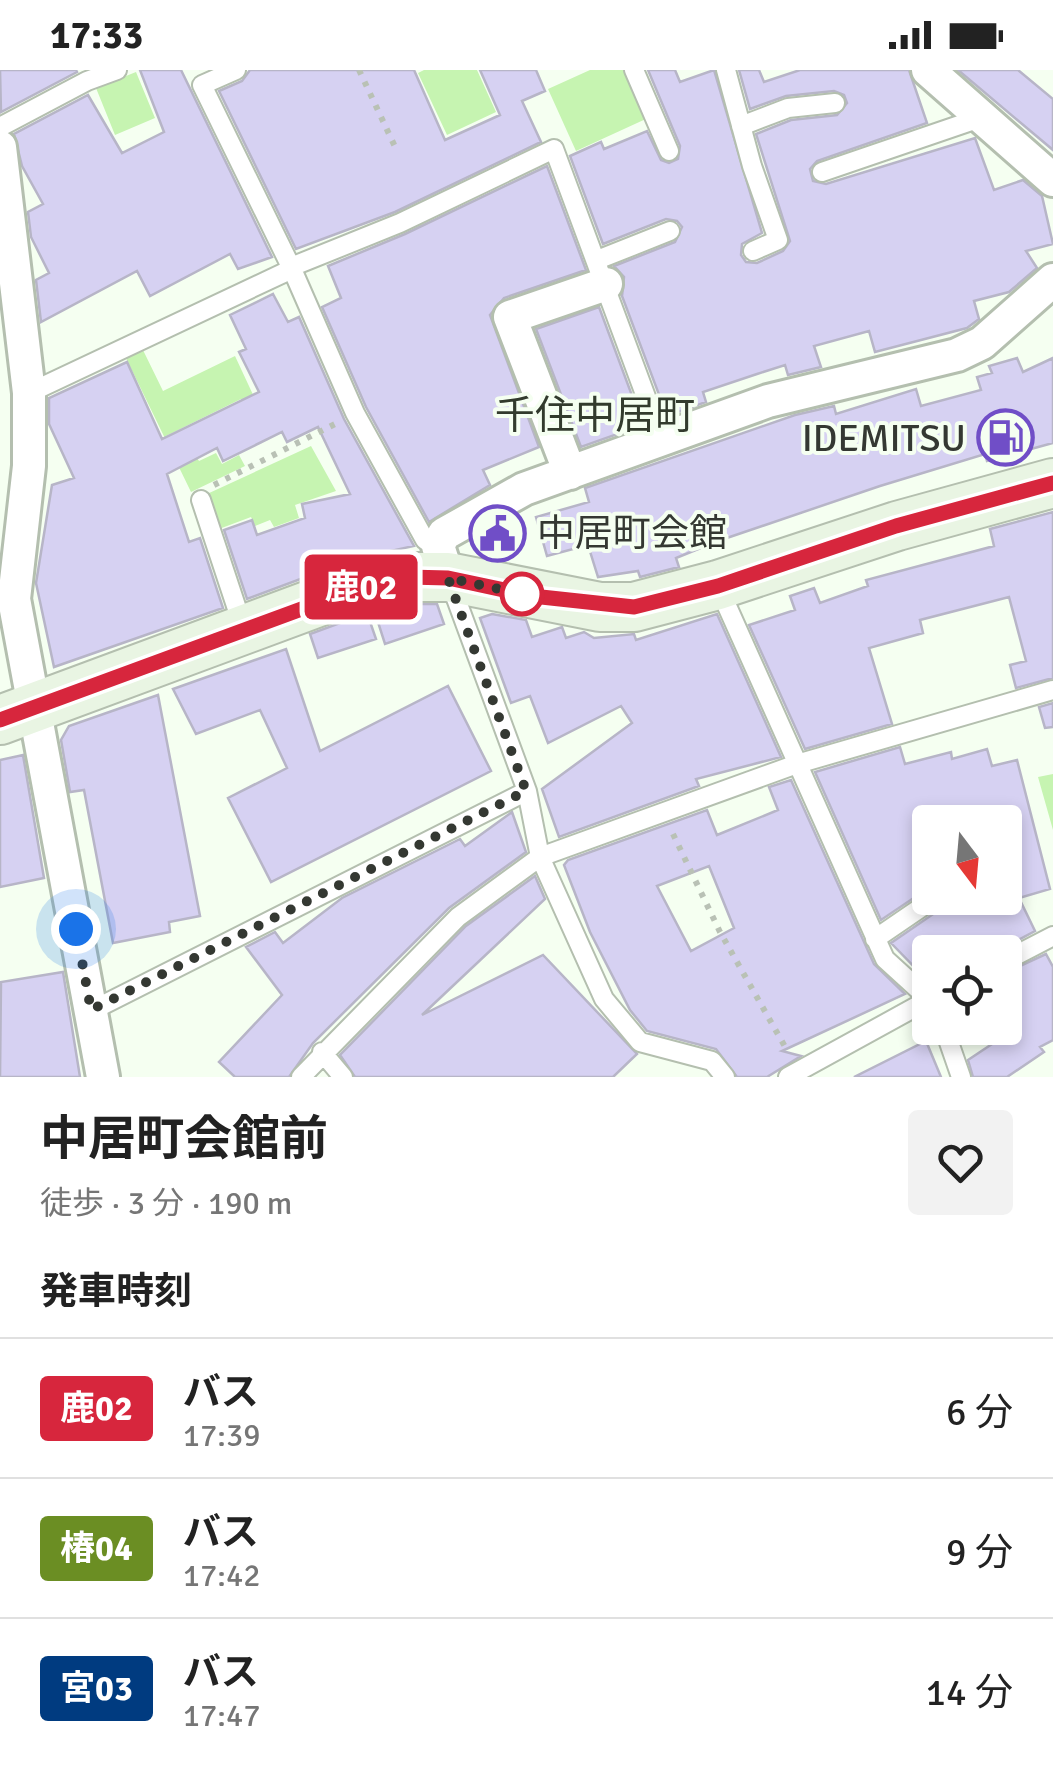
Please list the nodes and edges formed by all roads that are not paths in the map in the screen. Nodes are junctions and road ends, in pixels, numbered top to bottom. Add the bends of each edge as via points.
1 (118, 70) edge
2 (236, 70) edge
3 (634, 70) edge
4 (726, 70) edge
5 (928, 70) edge
6 (835, 103) dead end
7 (980, 118) junction
8 (741, 126) junction
9 (0, 127) edge
10 (0, 147) edge
11 (670, 151) dead end
12 (822, 172) dead end
13 (1053, 180) edge
14 (670, 230) dead end
15 (753, 251) dead end
16 (292, 268) junction
17 (601, 272) junction
18 (1053, 280) edge
19 (29, 393) junction
20 (662, 440) junction
21 (570, 473) junction
22 (1053, 483) edge
23 (201, 500) road end
24 (443, 562) junction
25 (718, 586) junction
26 (244, 632) junction
27 (1053, 690) edge
28 (18, 714) edge
29 (797, 764) junction
30 (526, 791) junction
31 (540, 857) junction
32 (912, 913) edge
33 (1053, 936) edge
34 (875, 938) junction
35 (1022, 952) edge
36 (912, 984) edge
37 (91, 1010) junction
38 (912, 1010) edge
39 (950, 1045) edge
40 (322, 1052) junction
41 (793, 1074) edge
42 (103, 1077) edge
43 (301, 1077) edge
44 (343, 1077) edge
45 (726, 1077) edge
46 (961, 1077) edge

1 - 9 lane
2 - 16 lane via 202,84
3 - 11 lane
4 - 8 lane
5 - 7 street
6 - 8 lane via 788,108
7 - 12 lane
7 - 13 street
8 - 15 lane via 778,240
10 - 19 street
14 - 17 lane
16 - 17 lane via 554,149
16 - 19 lane
16 - 24 lane via 355,413
17 - 20 lane
17 - 21 street via 510,318
18 - 20 street via 982,343 957,355 768,401
19 - 28 street via 29,466 14,570
20 - 21 street
21 - 24 street via 444,534
22 - 25 street via 896,526
23 - 26 lane
24 - 25 street via 600,607 634,607
24 - 26 street
24 - 30 lane
25 - 29 lane
26 - 28 street
27 - 29 lane
28 - 37 street
29 - 31 lane
29 - 34 lane
30 - 31 lane
30 - 37 lane
31 - 40 lane via 458,917
31 - 45 lane via 604,998 640,1042 712,1061
32 - 34 lane
33 - 35 lane
34 - 36 lane via 885,959
37 - 42 street
38 - 41 lane
39 - 46 lane
40 - 43 lane
40 - 44 lane

